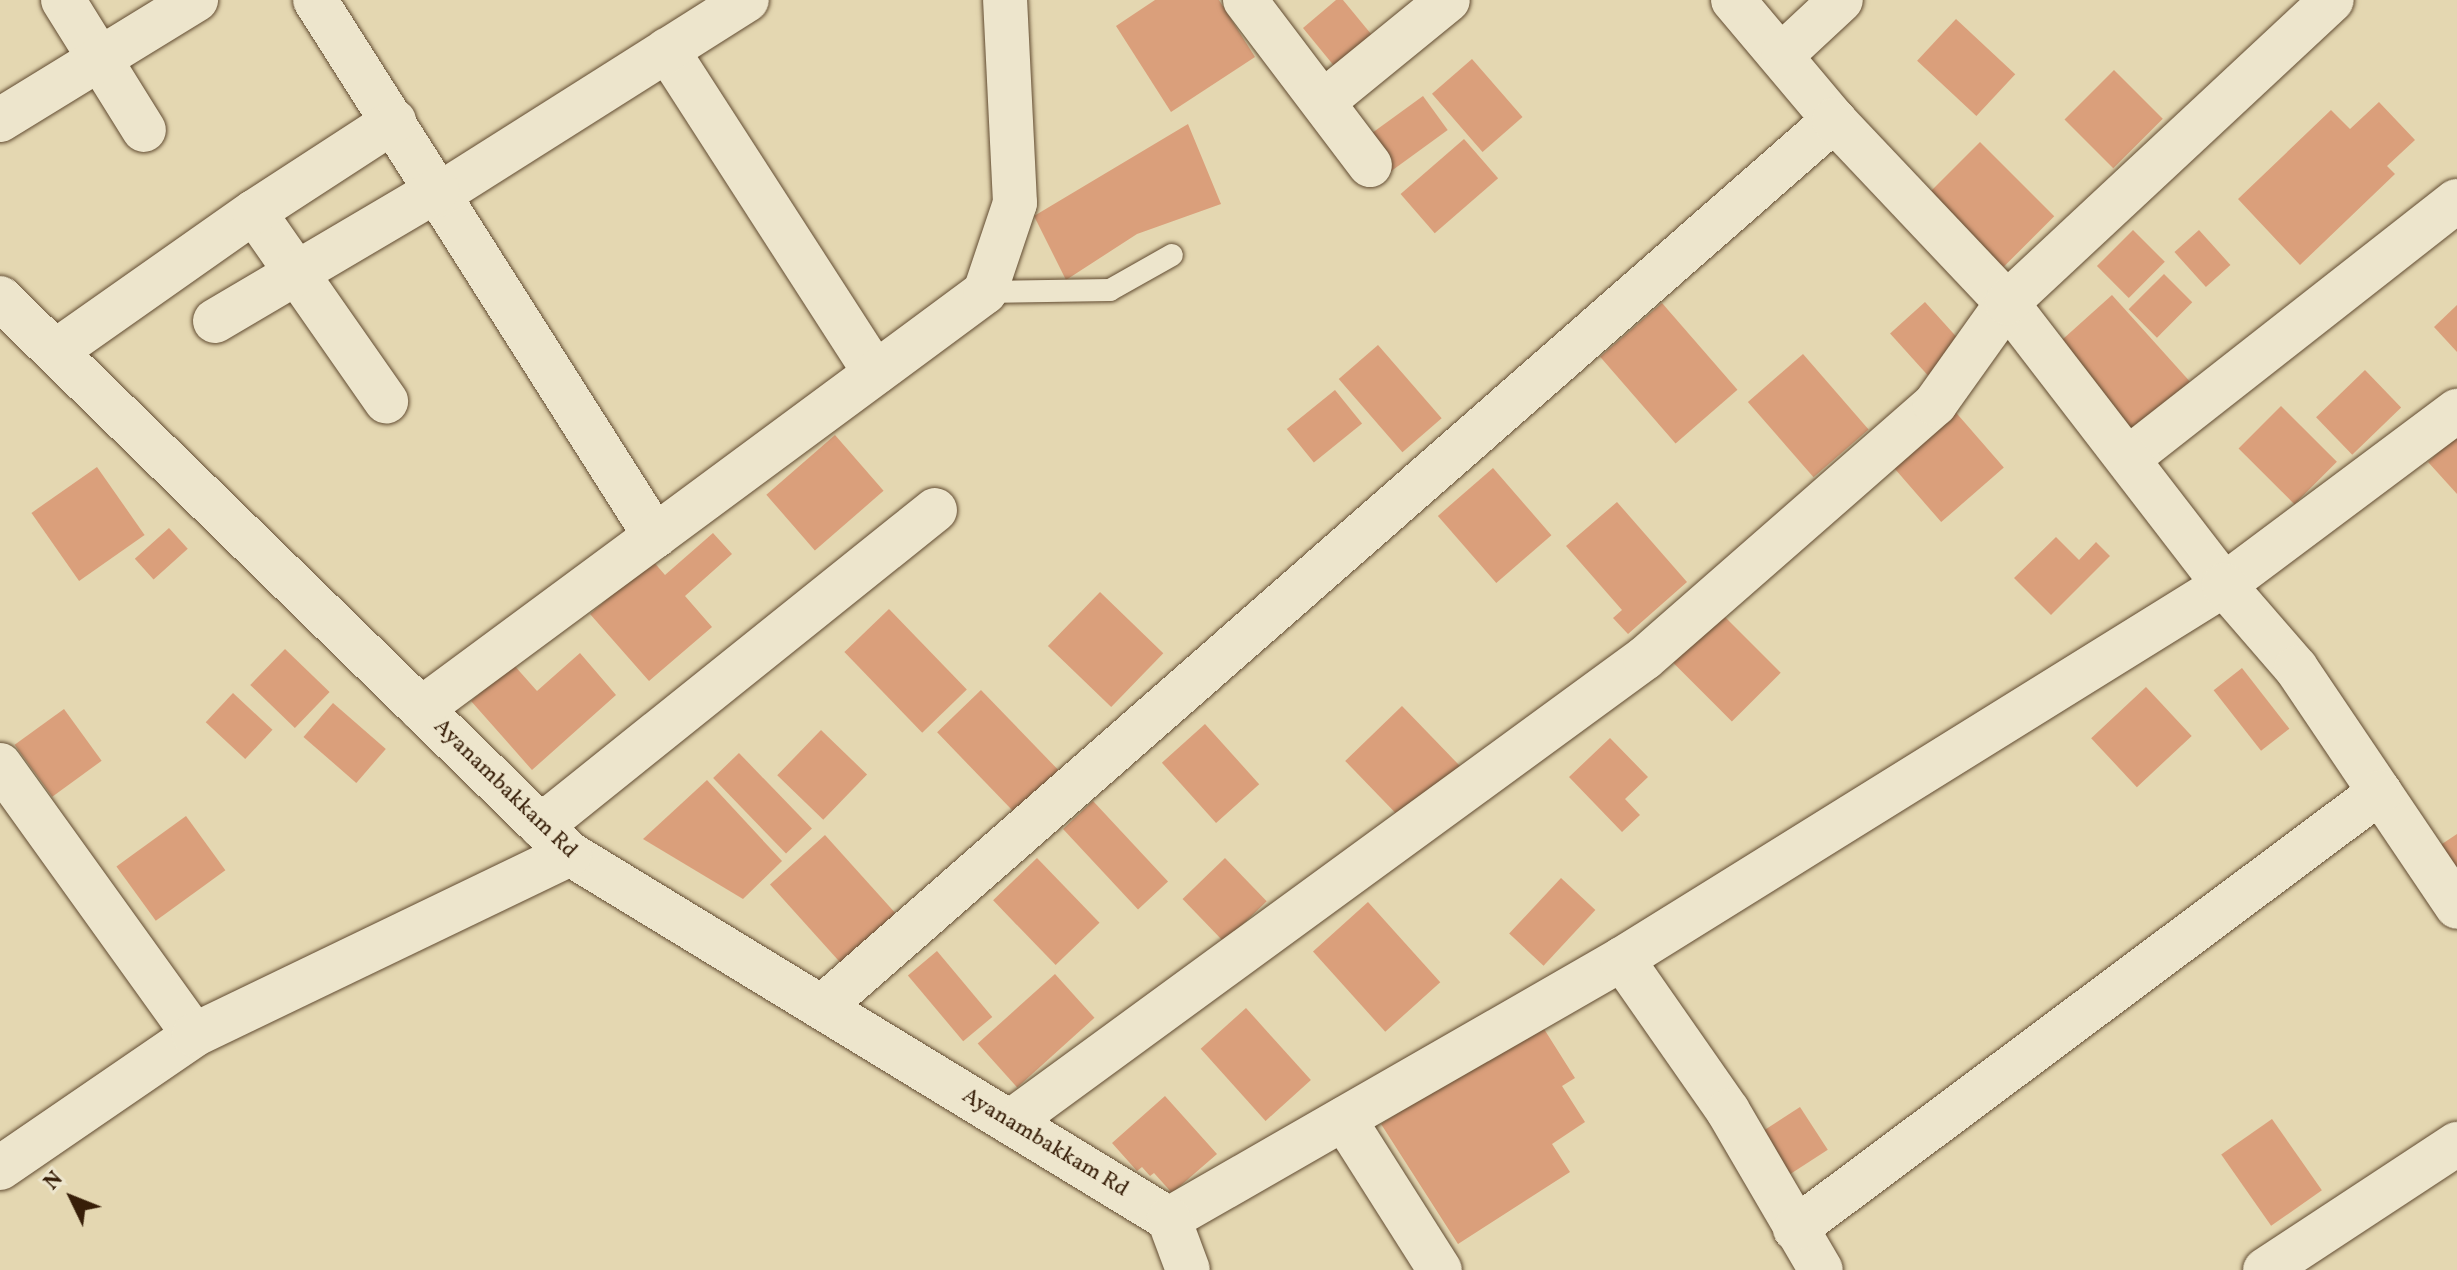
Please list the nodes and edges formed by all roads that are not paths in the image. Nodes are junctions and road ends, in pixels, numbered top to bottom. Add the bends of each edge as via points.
1 (63, 0) edge
2 (196, 0) edge
3 (315, 0) edge
4 (747, 0) edge
5 (1005, 0) edge
6 (1245, 0) edge
7 (1448, 0) edge
8 (1733, 0) edge
9 (1841, 0) edge
10 (2332, 0) edge
11 (667, 50) junction
12 (1783, 54) junction
13 (99, 60) junction
14 (1323, 102) junction
15 (0, 120) edge
16 (1834, 120) junction
17 (394, 121) junction
18 (144, 130) dead end
19 (1370, 165) dead end
20 (438, 192) junction
21 (2457, 201) edge
22 (254, 212) junction
23 (1172, 255) dead end
24 (297, 268) junction
25 (985, 292) junction
26 (0, 298) edge
27 (2007, 303) junction
28 (215, 321) dead end
29 (56, 351) junction
30 (875, 373) junction
31 (386, 401) dead end
32 (2457, 411) edge
33 (2130, 457) junction
34 (935, 510) dead end
35 (655, 536) junction
36 (2224, 585) junction
37 (421, 709) junction
38 (0, 765) edge
39 (2380, 792) junction
40 (556, 840) junction
41 (2457, 907) edge
42 (1622, 959) junction
43 (822, 1007) junction
44 (194, 1035) junction
45 (1344, 1119) junction
46 (1010, 1122) junction
47 (2457, 1144) edge
48 (0, 1168) edge
49 (1169, 1219) junction
50 (1795, 1229) junction
51 (1188, 1270) edge
52 (1440, 1270) edge
53 (1821, 1270) edge
54 (2265, 1270) edge

1 - 13 street
2 - 13 street
3 - 17 street
4 - 11 street
5 - 25 street via 1015,203
6 - 14 street
7 - 14 street
8 - 12 street
9 - 12 street
10 - 27 street
11 - 20 street
11 - 30 street
12 - 16 street
13 - 15 street
13 - 18 street
14 - 19 street
16 - 27 street
16 - 43 street
17 - 20 street
17 - 22 street
20 - 24 street
20 - 35 street
21 - 33 street
22 - 24 street
22 - 29 street
23 - 25 lane via 1110,290
24 - 28 street
24 - 31 street
25 - 30 street
26 - 29 street, Ayanambakkam Rd
27 - 33 street
27 - 46 street via 1935,404 1645,658
29 - 37 street, Ayanambakkam Rd
30 - 35 street
32 - 36 street
33 - 36 street
34 - 40 street
35 - 37 street
36 - 39 street via 2296,668
36 - 42 street
37 - 40 street, Ayanambakkam Rd
38 - 44 street
39 - 41 street
39 - 50 street
40 - 43 street, Ayanambakkam Rd
40 - 44 street
42 - 45 street
42 - 50 street via 1728,1111
43 - 46 street, Ayanambakkam Rd
44 - 48 street
45 - 49 street
45 - 52 street
46 - 49 street, Ayanambakkam Rd
47 - 54 street
49 - 51 street
50 - 53 street

